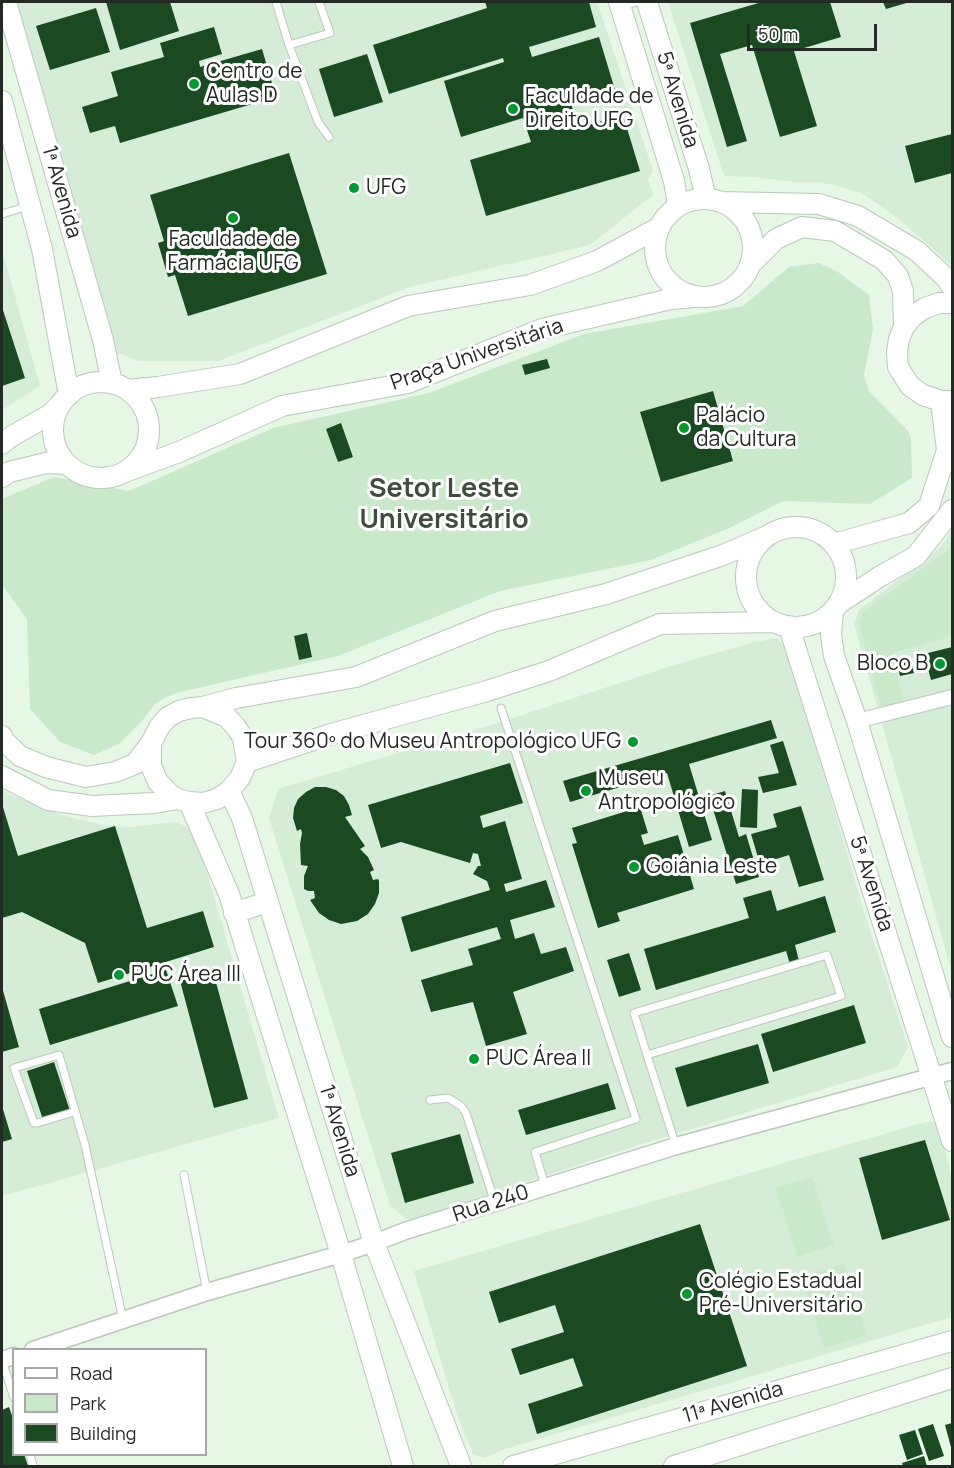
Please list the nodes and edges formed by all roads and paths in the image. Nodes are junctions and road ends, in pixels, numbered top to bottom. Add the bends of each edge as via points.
1 (6, 2) edge
2 (276, 2) edge
3 (318, 2) edge
4 (647, 2) edge
5 (625, 3) edge
6 (289, 45) junction
7 (2, 101) edge
8 (329, 137) dead end
9 (713, 200) junction
10 (30, 206) junction
11 (678, 206) junction
12 (2, 214) edge
13 (658, 228) junction
14 (751, 264) junction
15 (952, 287) edge
16 (694, 297) junction
17 (952, 303) edge
18 (904, 327) junction
19 (120, 387) junction
20 (68, 395) junction
21 (947, 401) edge
22 (2, 444) edge
23 (67, 464) junction
24 (127, 471) junction
25 (2, 477) edge
26 (952, 510) edge
27 (766, 536) junction
28 (834, 544) junction
29 (836, 608) junction
30 (781, 624) junction
31 (952, 698) edge
32 (203, 707) junction
33 (501, 708) dead end
34 (856, 722) junction
35 (2, 736) edge
36 (151, 743) junction
37 (247, 762) junction
38 (2, 776) edge
39 (229, 792) junction
40 (183, 801) junction
41 (267, 902) junction
42 (234, 913) junction
43 (952, 1037) edge
44 (647, 1055) junction
45 (952, 1071) edge
46 (932, 1077) junction
47 (430, 1100) dead end
48 (74, 1112) junction
49 (952, 1141) edge
50 (676, 1146) junction
51 (184, 1175) dead end
52 (544, 1186) junction
53 (495, 1203) junction
54 (374, 1243) junction
55 (341, 1254) junction
56 (207, 1292) junction
57 (123, 1320) junction
58 (952, 1341) edge
59 (39, 1348) edge
60 (2, 1360) edge
61 (952, 1378) edge
62 (12, 1392) edge
63 (403, 1467) edge
64 (461, 1467) edge
65 (513, 1467) edge
66 (675, 1467) edge

1 - 19 main road, 1ª Avenida
2 - 6 lane
3 - 6 lane via 330,33
4 - 9 main road, 5ª Avenida via 699,169
5 - 11 main road, 5ª Avenida
6 - 8 lane via 318,122
7 - 10 main road, 1ª Avenida
9 - 11 main road via 692,200
9 - 14 main road via 735,209 745,220 752,234
9 - 15 main road via 819,204 858,216 917,251
10 - 12 lane
10 - 20 main road, 1ª Avenida via 42,249
11 - 13 main road
13 - 16 main road via 654,242 660,271 680,292
13 - 19 main road via 597,261 536,283 408,306 240,374 158,387
14 - 16 main road via 745,277 723,295
14 - 18 main road via 776,239 802,227 835,231 884,260 898,276 903,291
16 - 24 main road, Praça Universitária via 542,329 408,383 282,406
17 - 18 main road via 925,308
18 - 21 main road via 897,352 898,368 910,386 923,395
19 - 20 main road via 97,382
19 - 24 main road via 140,401 148,415 150,431 147,447
20 - 22 main road via 51,414
20 - 23 main road via 53,422 53,437
21 - 28 main road via 947,450 929,506 909,523
23 - 24 main road via 80,474 96,478 112,478
23 - 25 main road via 46,463 9,471
26 - 29 main road via 916,556
27 - 28 main road via 794,527 809,529
27 - 30 main road via 747,564 746,581 761,615
27 - 32 main road via 723,555 606,594 495,621 356,677
28 - 29 main road via 843,558 846,574 845,590
29 - 30 main road via 817,623 803,627
29 - 34 main road, 5ª Avenida via 831,635 834,656
30 - 37 main road via 660,624 549,671
30 - 46 main road, 5ª Avenida
31 - 34 street
32 - 36 main road via 168,717
32 - 37 main road via 227,717 236,727 243,738
33 - 52 lane via 636,1119 535,1152
34 - 43 main road, 5ª Avenida
35 - 36 main road via 20,756 86,777 135,764
36 - 40 main road via 151,766 158,782
37 - 39 main road
38 - 40 main road via 48,800 92,806
39 - 40 main road via 202,803
39 - 41 main road, 1ª Avenida via 242,818
40 - 42 main road, 1ª Avenida via 229,894
41 - 42 main road
41 - 54 main road, 1ª Avenida
42 - 55 main road, 1ª Avenida
44 - 44 lane via 634,1013 827,955 841,996
44 - 50 lane
45 - 46 street, Rua 240
46 - 49 main road, 5ª Avenida
46 - 50 street, Rua 240
47 - 53 lane via 448,1098 466,1113
48 - 48 lane via 59,1055 14,1068 34,1123
48 - 57 lane via 85,1145
50 - 52 street, Rua 240
51 - 56 lane
52 - 53 street, Rua 240
53 - 54 street, Rua 240
54 - 55 street, Rua 240
54 - 64 main road, 1ª Avenida
55 - 56 street, Rua 240
55 - 63 main road, 1ª Avenida
56 - 57 street, Rua 240
57 - 59 street, Rua 240
58 - 65 main road, 11ª Avenida
60 - 62 lane
61 - 66 main road, 11ª Avenida

